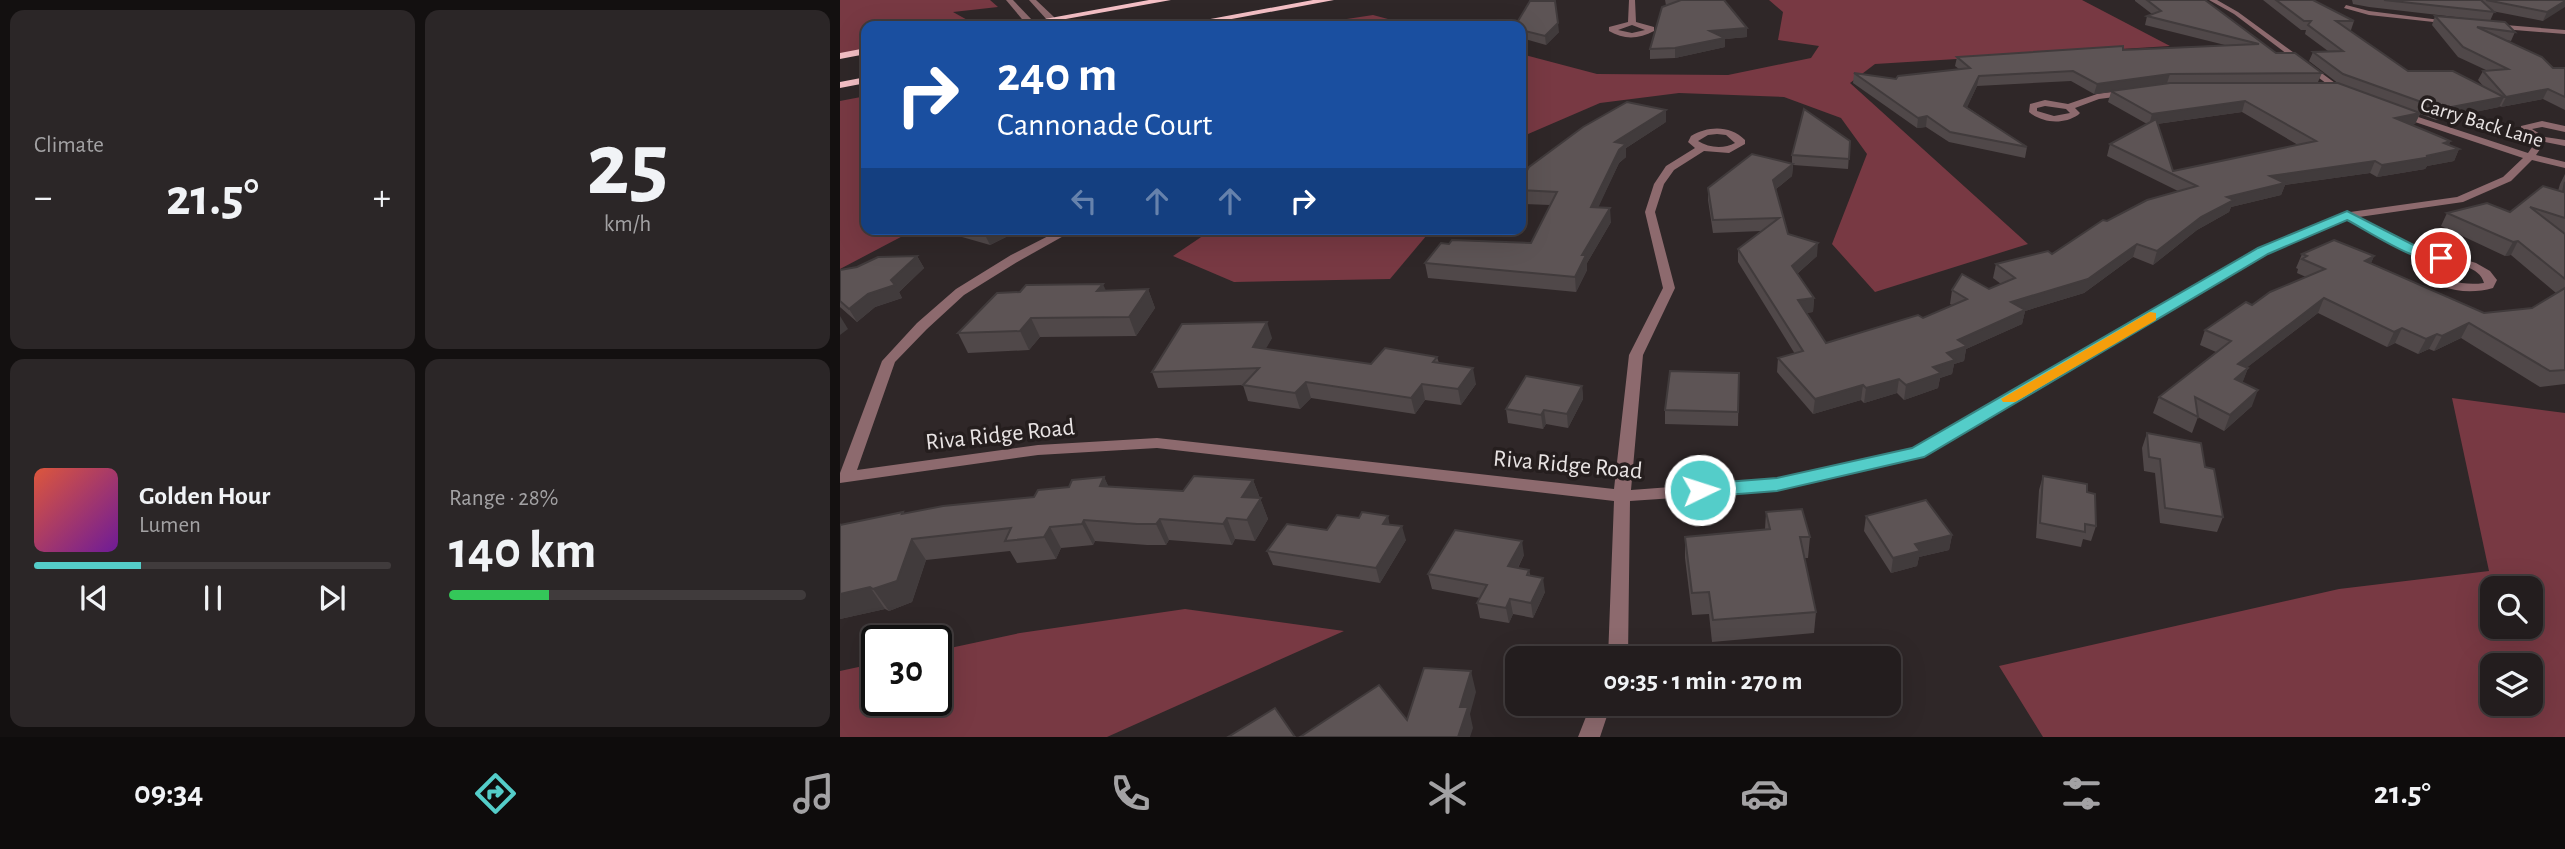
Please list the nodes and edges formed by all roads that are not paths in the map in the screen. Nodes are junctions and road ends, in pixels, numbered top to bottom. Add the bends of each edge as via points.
1 (1009, 0) edge
2 (1032, 0) edge
3 (1166, 0) edge
4 (1329, 0) edge
5 (1632, 0) edge
6 (2212, 0) edge
7 (2346, 7) dead end
8 (1051, 19) junction
9 (1028, 21) edge
10 (1040, 21) edge
11 (1207, 21) edge
12 (1632, 23) dead end
13 (2456, 23) edge
14 (2484, 25) edge
15 (2565, 32) edge
16 (861, 52) edge
17 (840, 56) edge
18 (861, 81) edge
19 (840, 85) edge
20 (2321, 88) edge
21 (2334, 88) junction
22 (2136, 92) edge
23 (2346, 93) edge
24 (2069, 107) dead end
25 (2394, 112) edge
26 (2565, 129) edge
27 (2542, 139) junction
28 (2565, 143) edge
29 (1702, 148) dead end
30 (2530, 157) junction
31 (2565, 165) edge
32 (2347, 215) junction
33 (1059, 235) edge
34 (2431, 259) junction
35 (844, 477) edge
36 (1622, 496) junction
37 (1618, 646) edge
38 (1597, 716) edge
39 (1589, 737) edge

1 - 9 street
2 - 8 street
3 - 8 highway
4 - 11 highway
5 - 12 street
6 - 21 street
7 - 13 street
8 - 10 highway
14 - 15 street
16 - 17 highway
18 - 19 highway
20 - 21 street
21 - 23 street
22 - 24 street via 2097,97
25 - 30 street, Carry Back Lane
26 - 27 street via 2542,124 2524,128
27 - 28 street
27 - 30 street, Riva Ridge Road
29 - 36 street via 1670,168 1650,212 1669,288 1636,355
30 - 31 street, Carry Back Lane
30 - 32 street, Riva Ridge Road via 2507,179 2459,200
32 - 34 street
32 - 36 street, Riva Ridge Road via 2263,251 1918,452 1777,485
33 - 35 street via 960,292 889,361
34 - 34 street via 2424,261 2425,271 2445,282 2471,288 2489,285 2491,280 2479,269 2454,260
35 - 36 street, Riva Ridge Road via 1038,450 1157,443
36 - 37 street
38 - 39 street

